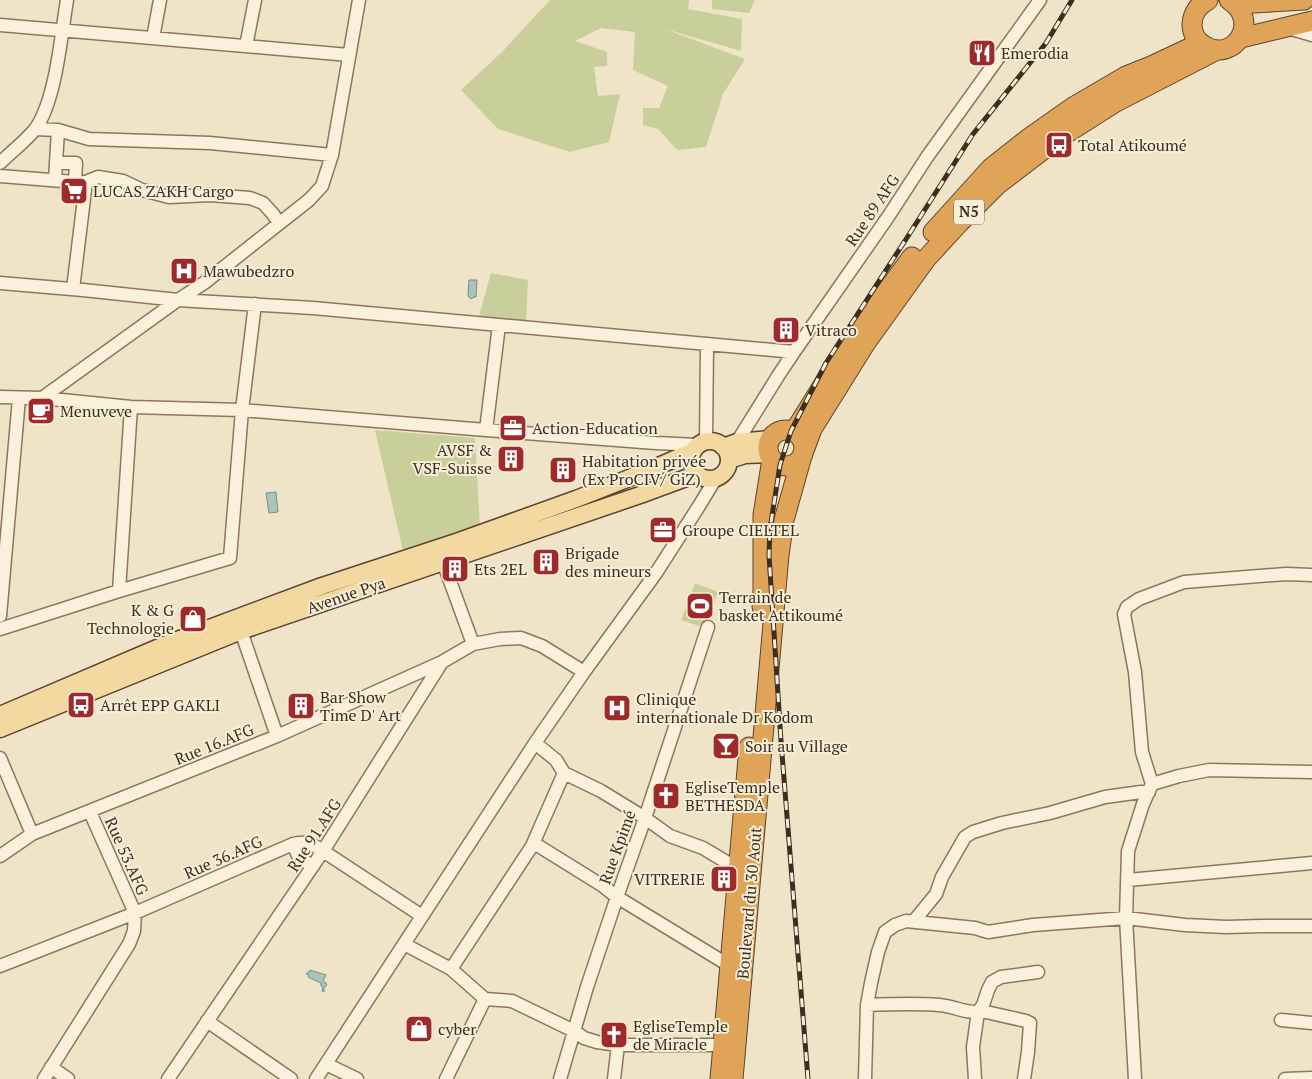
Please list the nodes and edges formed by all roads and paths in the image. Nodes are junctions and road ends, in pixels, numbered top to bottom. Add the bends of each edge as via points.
1 (67, 0) edge
2 (160, 0) edge
3 (255, 0) edge
4 (359, 0) edge
5 (1040, 0) edge
6 (1208, 0) edge
7 (1304, 0) edge
8 (1232, 2) edge
9 (1312, 21) edge
10 (0, 25) edge
11 (1286, 28) junction
12 (62, 30) junction
13 (1312, 35) edge
14 (153, 38) junction
15 (1241, 38) junction
16 (1200, 43) junction
17 (246, 46) junction
18 (1217, 50) junction
19 (349, 55) junction
20 (35, 129) junction
21 (58, 130) junction
22 (332, 155) junction
23 (56, 162) junction
24 (0, 163) edge
25 (0, 176) edge
26 (55, 180) junction
27 (81, 182) junction
28 (279, 223) junction
29 (0, 283) edge
30 (74, 289) junction
31 (178, 300) junction
32 (255, 304) junction
33 (499, 325) junction
34 (707, 344) junction
35 (794, 352) junction
36 (0, 397) edge
37 (19, 398) junction
38 (42, 398) junction
39 (131, 408) junction
40 (242, 410) junction
41 (486, 430) junction
42 (794, 432) junction
43 (699, 446) junction
44 (730, 450) junction
45 (770, 451) junction
46 (802, 456) junction
47 (705, 476) junction
48 (443, 562) junction
49 (1312, 574) edge
50 (119, 591) junction
51 (0, 616) edge
52 (708, 627) dead end
53 (0, 629) edge
54 (241, 631) junction
55 (473, 644) junction
56 (442, 662) junction
57 (584, 672) junction
58 (0, 715) edge
59 (0, 729) edge
60 (277, 736) junction
61 (535, 743) junction
62 (0, 758) edge
63 (1312, 772) edge
64 (564, 773) junction
65 (1150, 788) junction
66 (90, 812) junction
67 (645, 818) junction
68 (32, 834) junction
69 (293, 844) junction
70 (532, 846) junction
71 (324, 851) junction
72 (0, 856) edge
73 (1312, 863) edge
74 (313, 866) junction
75 (738, 869) junction
76 (1128, 880) junction
77 (616, 897) junction
78 (136, 914) junction
79 (422, 916) junction
80 (1126, 918) junction
81 (914, 921) junction
82 (1312, 926) edge
83 (404, 944) junction
84 (0, 966) edge
85 (730, 966) junction
86 (451, 969) junction
87 (1038, 972) dead end
88 (485, 998) junction
89 (868, 1005) junction
90 (978, 1012) junction
91 (1281, 1020) dead end
92 (207, 1021) junction
93 (1312, 1023) edge
94 (574, 1031) junction
95 (618, 1045) junction
96 (722, 1046) junction
97 (326, 1064) junction
98 (51, 1067) junction
99 (1312, 1078) edge
100 (44, 1079) edge
101 (68, 1079) edge
102 (168, 1079) edge
103 (292, 1079) edge
104 (316, 1079) edge
105 (356, 1079) edge
106 (446, 1079) edge
107 (560, 1079) edge
108 (614, 1079) edge
109 (720, 1079) edge
110 (733, 1079) edge
111 (865, 1079) edge
112 (975, 1079) edge
113 (1024, 1079) edge
114 (1135, 1079) edge
115 (1285, 1079) edge

1 - 12 street
2 - 14 street
3 - 17 street
4 - 19 street
5 - 35 street, Rue 89 AFG via 927,157
6 - 16 highway via 1195,10 1193,18 1192,28
7 - 8 highway
8 - 15 highway via 1244,20
9 - 11 highway, Boulevard du 30 Août
10 - 12 street
11 - 13 street
11 - 15 highway, Boulevard du 30 Août
12 - 14 street
12 - 20 street via 56,72 45,112
14 - 17 street
15 - 18 highway, Boulevard du 30 Août via 1226,49
16 - 18 highway
16 - 42 highway via 1126,76 1081,102 991,168 895,280 851,340
17 - 19 street
18 - 46 highway, Boulevard du 30 Août / N5 via 1116,102 1056,140 997,185 958,223 926,259 865,344 812,429
19 - 22 street
20 - 21 street
20 - 24 street
21 - 22 street via 89,139 210,143
21 - 23 street
22 - 28 street via 322,186
23 - 26 street
23 - 27 street via 76,163
25 - 26 street
26 - 27 street
27 - 28 street via 98,177 123,181 169,197 210,195 250,198 263,203
27 - 30 street
28 - 31 street
29 - 30 street
30 - 31 street
31 - 32 street
31 - 38 street
32 - 33 street
32 - 40 street
33 - 34 street
33 - 41 street
34 - 35 street
34 - 43 street
35 - 44 street, Rue 89 AFG
36 - 37 street
37 - 38 street
37 - 51 street
38 - 39 street
39 - 40 street
39 - 50 street
40 - 41 street
40 - 50 street via 230,558
41 - 43 street
42 - 45 highway via 779,432
42 - 46 highway via 803,443
43 - 44 main road via 716,442
43 - 47 main road via 691,462 693,468
43 - 58 main road, Avenue Pya via 576,499 322,586 164,645
44 - 45 main road
44 - 47 main road via 723,473
45 - 46 highway via 780,465 790,466
45 - 75 highway, Boulevard du 30 Août via 762,515 764,591
46 - 110 highway, Boulevard du 30 Août / N5 via 784,520 779,555
47 - 48 main road, Avenue Pya
47 - 57 street via 707,494 656,573
48 - 54 main road, Avenue Pya
48 - 55 street
49 - 65 street via 1184,582 1139,599 1128,608 1124,614 1135,672 1142,752
50 - 53 street
52 - 67 street, Rue Kpimé
54 - 59 main road, Avenue Pya
54 - 60 street
55 - 56 street, Rue 16.AFG
55 - 57 street, Rue 16.AFG via 521,638 542,646
56 - 60 street, Rue 16.AFG
56 - 71 street, Rue 91.AFG
57 - 61 street
60 - 66 street, Rue 16.AFG
61 - 64 street via 556,760
61 - 79 street
62 - 68 street
63 - 65 street via 1209,770 1180,776
64 - 67 street
64 - 70 street
65 - 76 street via 1128,851
65 - 81 street via 973,832 965,837 936,894
66 - 68 street, Rue 16.AFG
66 - 78 street, Rue 53.AFG
67 - 75 street via 670,836 703,848
67 - 77 street, Rue Kpimé
68 - 72 street, Rue 16.AFG
69 - 71 street, Rue 36.AFG via 310,842
69 - 74 street via 298,858
69 - 78 street, Rue 36.AFG
70 - 77 street via 537,845
70 - 86 street
71 - 74 street, Rue 91.AFG
71 - 79 street, Rue 36.AFG
73 - 76 street
74 - 92 street, Rue 91.AFG
75 - 85 highway, Boulevard du 30 Août
76 - 80 street
77 - 85 street
77 - 94 street, Rue Kpimé
78 - 84 street, Rue 36.AFG
78 - 98 street via 129,944
79 - 83 street
80 - 81 street via 988,932
80 - 82 street via 1226,927
80 - 114 street
81 - 89 street via 895,925 885,932
83 - 86 street
83 - 97 street
85 - 96 highway, Boulevard du 30 Août
86 - 88 street
87 - 90 street via 1001,977 992,982
88 - 94 street via 512,1001
88 - 106 street
89 - 90 street via 942,1005
89 - 111 street
90 - 112 street via 973,1047
90 - 113 street via 1030,1023
91 - 93 street
92 - 102 street, Rue 91.AFG
92 - 103 street
94 - 95 street via 596,1042
94 - 107 street, Rue Kpimé
95 - 96 street
95 - 108 street
96 - 109 highway, Boulevard du 30 Août
97 - 104 street
97 - 105 street
98 - 100 street
98 - 101 street
99 - 115 street

